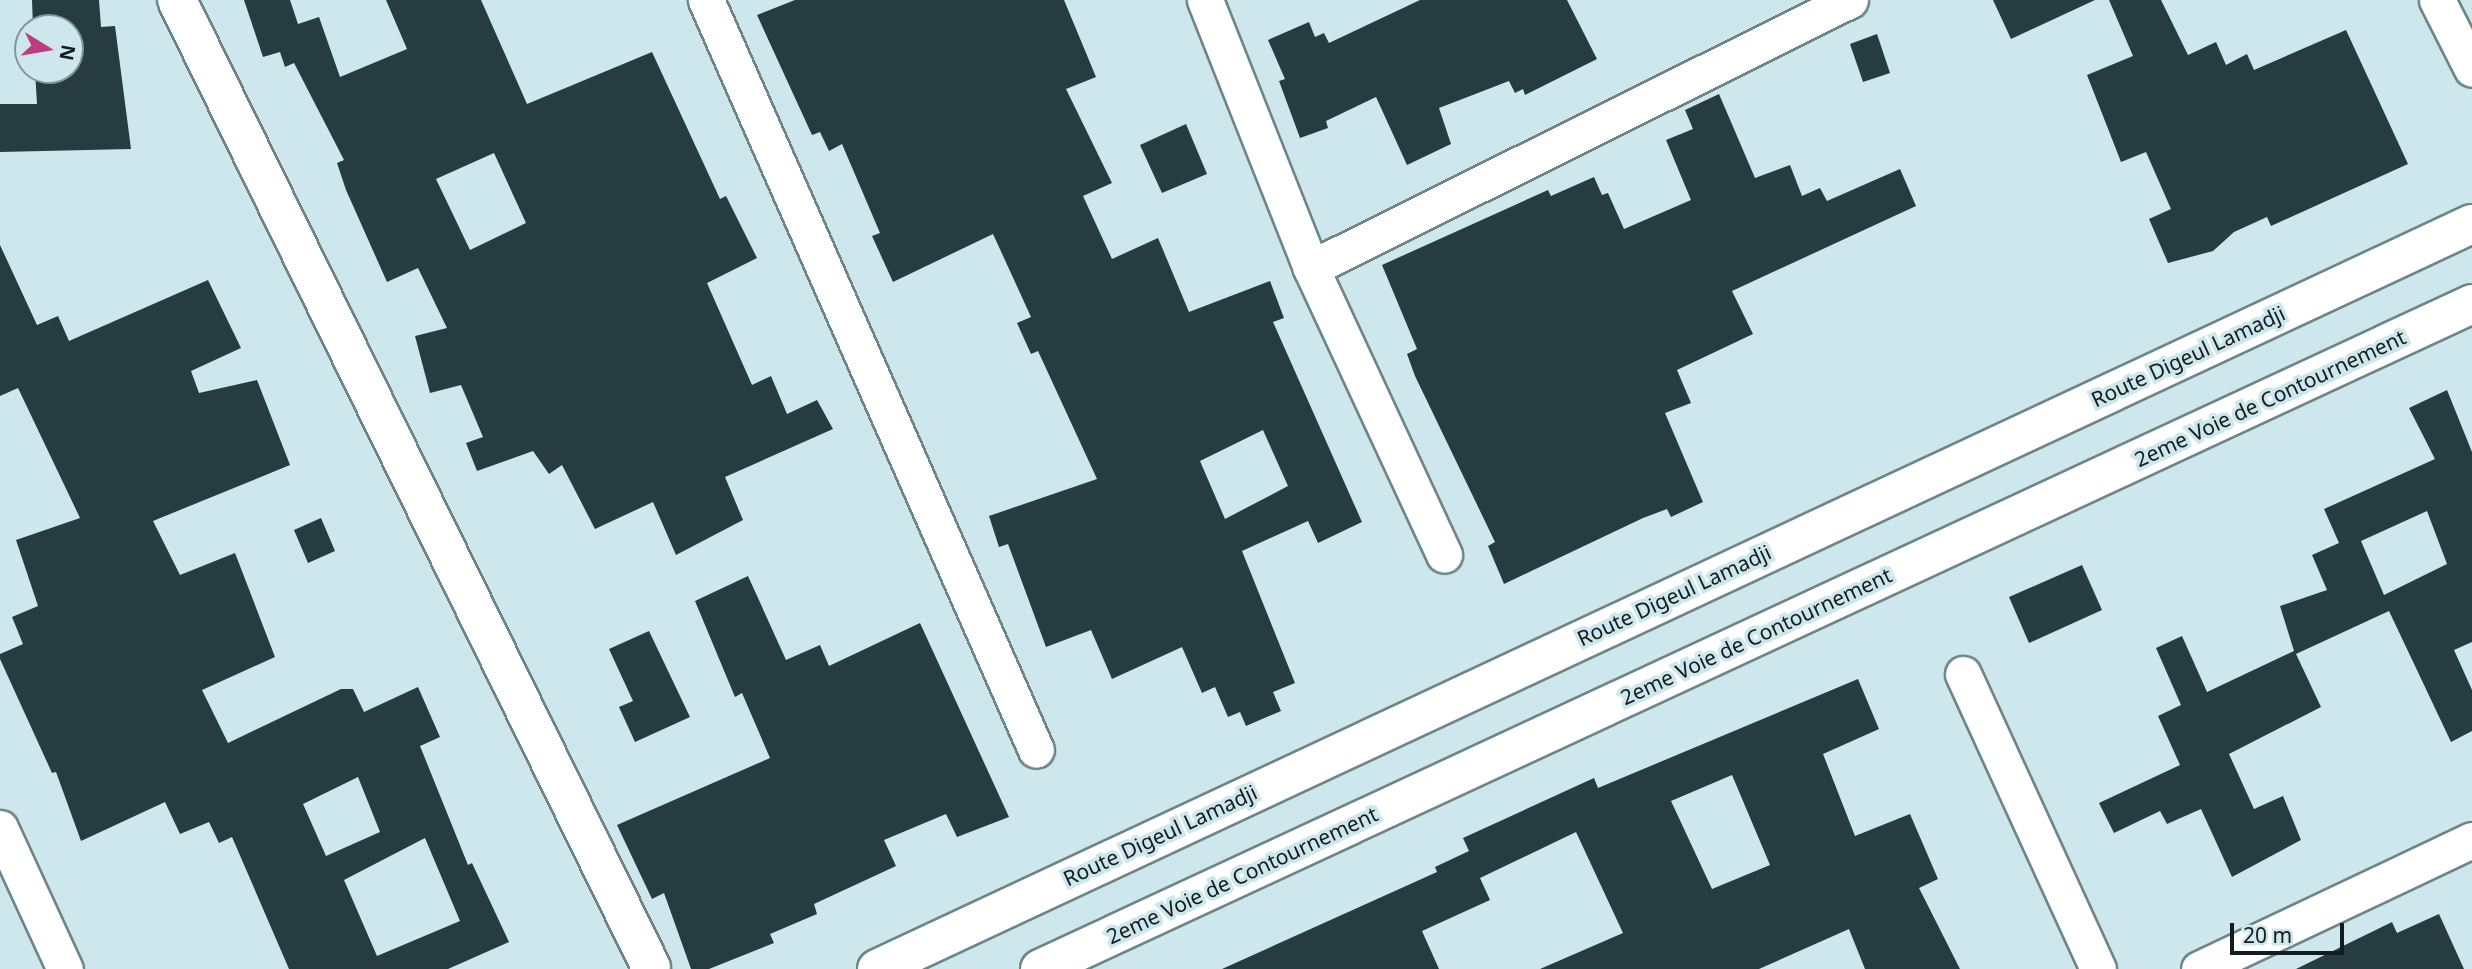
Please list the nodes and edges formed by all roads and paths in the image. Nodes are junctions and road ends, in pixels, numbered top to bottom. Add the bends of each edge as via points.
1 (177, 0) edge
2 (706, 0) edge
3 (1205, 0) edge
4 (1850, 0) edge
5 (2437, 0) edge
6 (2472, 69) edge
7 (2472, 224) edge
8 (1311, 268) junction
9 (2472, 304) edge
10 (1444, 555) dead end
11 (1963, 674) dead end
12 (1036, 750) dead end
13 (0, 828) edge
14 (2472, 840) edge
15 (651, 967) dead end
16 (65, 969) edge
17 (877, 969) edge
18 (1040, 969) edge
19 (2098, 969) edge
20 (2199, 969) edge

1 - 15 main road
2 - 12 street
3 - 8 street
4 - 8 street
5 - 6 street
7 - 17 main road, Route Digeul Lamadji
8 - 10 street
9 - 18 main road, 2eme Voie de Contournement
11 - 19 street
13 - 16 street
14 - 20 street

